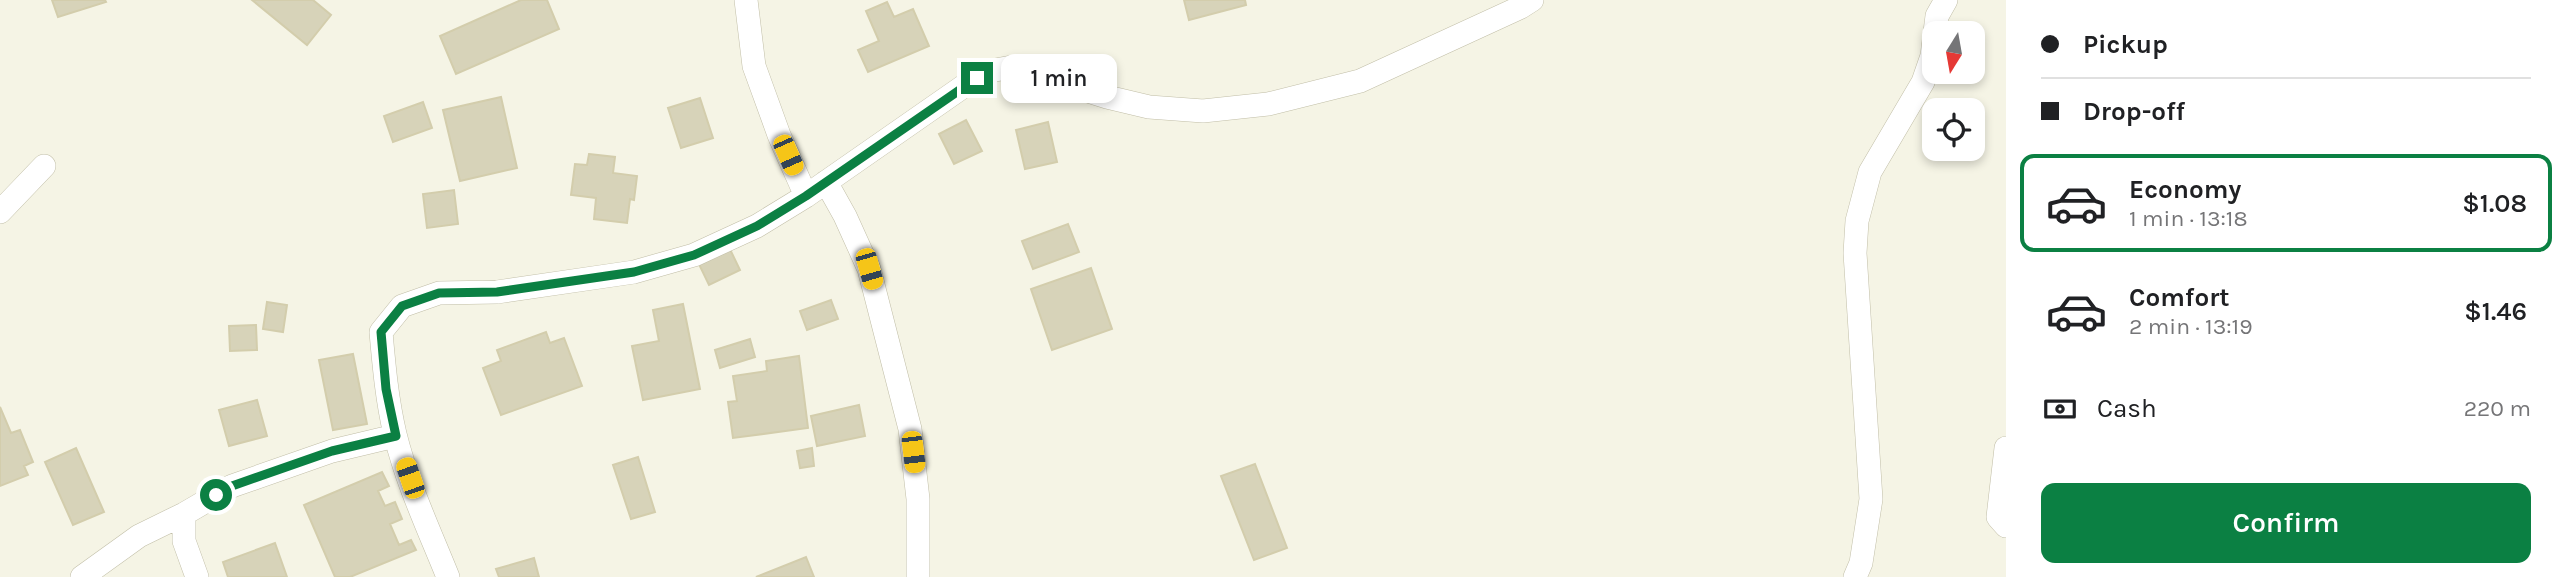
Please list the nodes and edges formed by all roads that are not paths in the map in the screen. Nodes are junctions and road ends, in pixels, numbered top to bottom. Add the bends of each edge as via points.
1 (746, 0) edge
2 (1532, 0) edge
3 (1946, 0) edge
4 (44, 166) dead end
5 (826, 182) junction
6 (806, 196) junction
7 (0, 212) edge
8 (396, 436) junction
9 (2006, 448) edge
10 (184, 514) junction
11 (2006, 526) edge
12 (82, 577) edge
13 (197, 577) edge
14 (448, 577) edge
15 (918, 577) edge
16 (1855, 577) edge

1 - 6 street via 754,66
2 - 5 street via 1360,81 1268,104 1203,111 1149,107 1003,67 964,86
3 - 16 street via 1937,16 1923,82 1870,172 1857,221 1855,253 1871,499
4 - 7 street
5 - 6 street
5 - 15 street via 869,269 910,429 918,499
6 - 8 street via 757,226 694,255 634,272 497,292 439,293 402,306 381,332
8 - 10 street via 332,451 232,486
8 - 14 street
9 - 11 street via 1998,517
10 - 12 street via 139,536
10 - 13 street via 184,541

